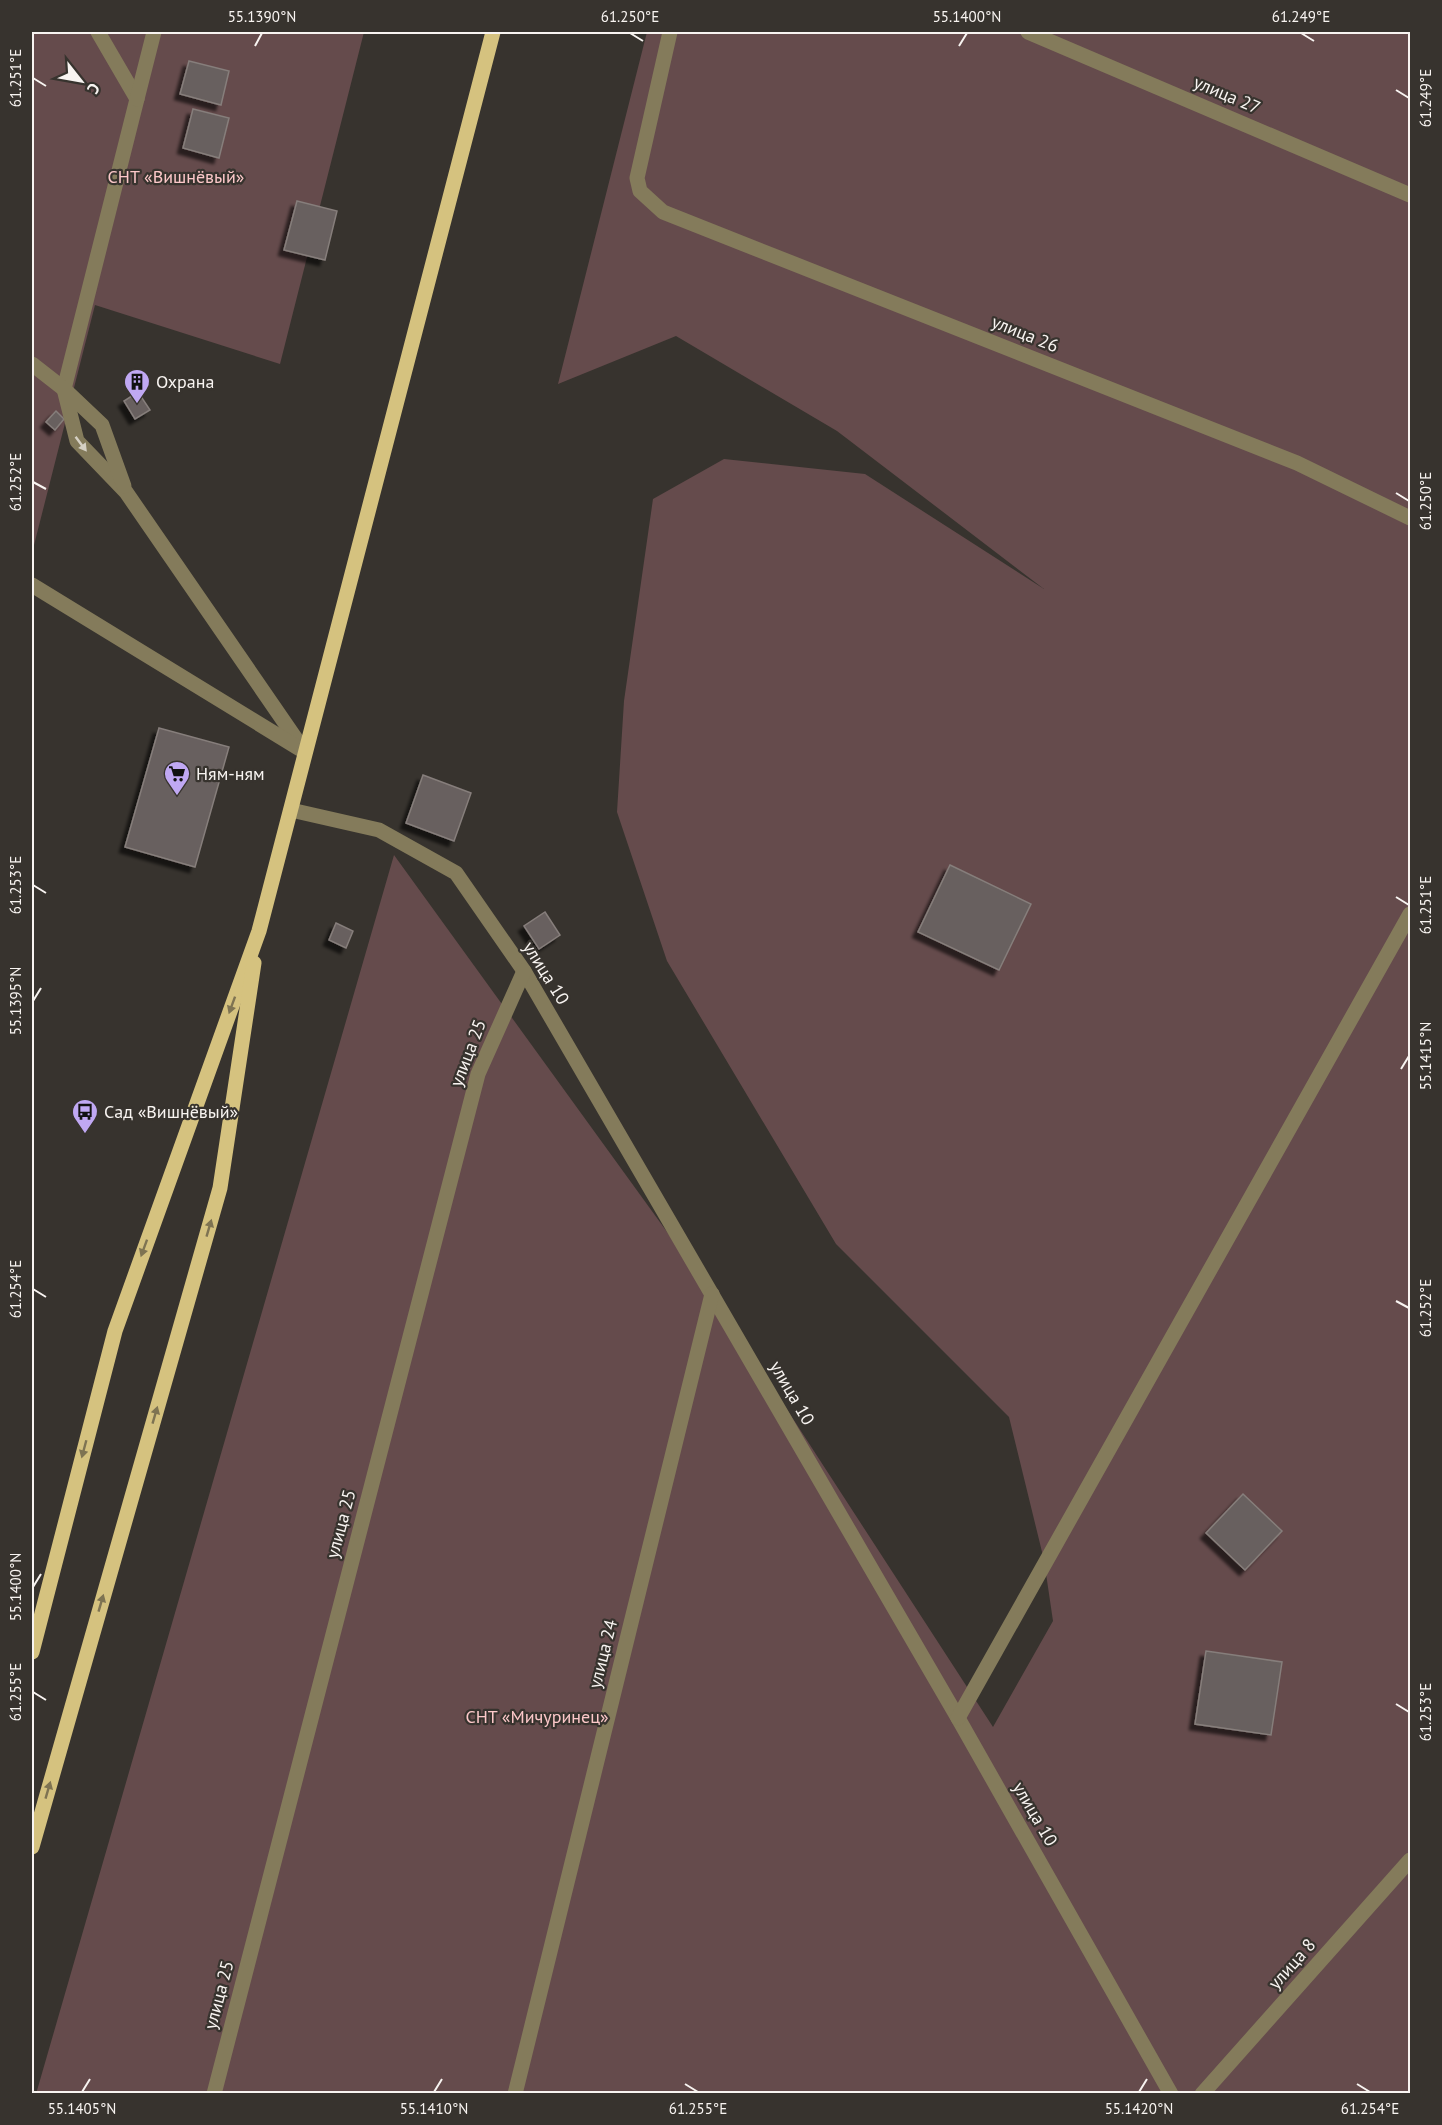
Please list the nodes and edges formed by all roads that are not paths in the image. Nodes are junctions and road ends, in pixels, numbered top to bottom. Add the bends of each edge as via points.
1 (98, 32) edge
2 (154, 32) edge
3 (493, 32) edge
4 (670, 32) edge
5 (1028, 32) edge
6 (137, 99) junction
7 (1410, 195) edge
8 (32, 364) edge
9 (64, 389) junction
10 (126, 492) junction
11 (1410, 518) edge
12 (32, 585) edge
13 (305, 752) junction
14 (291, 810) junction
15 (1410, 914) edge
16 (259, 931) junction
17 (524, 971) junction
18 (712, 1294) junction
19 (32, 1652) edge
20 (958, 1718) junction
21 (32, 1847) edge
22 (1410, 1860) edge
23 (214, 2094) edge
24 (515, 2094) edge
25 (1171, 2094) edge
26 (1202, 2094) edge

1 - 6 street
2 - 6 street
3 - 13 main road
4 - 11 street, улица 26 via 637,178 639,191 663,212 1298,463
5 - 7 street, улица 27
6 - 9 street
8 - 9 street
9 - 10 street via 102,425
9 -> 10 street via 76,441
10 - 13 street
12 - 13 street
13 - 14 main road
14 - 16 main road
14 - 17 street, улица 10 via 379,830 456,873
15 - 20 street
16 -> 19 main road via 114,1331
21 -> 16 main road via 220,1188
17 - 18 street, улица 10
17 - 23 street, улица 25 via 478,1074
18 - 20 street, улица 10
18 - 24 street, улица 24
20 - 25 street, улица 10
22 - 26 street, улица 8

